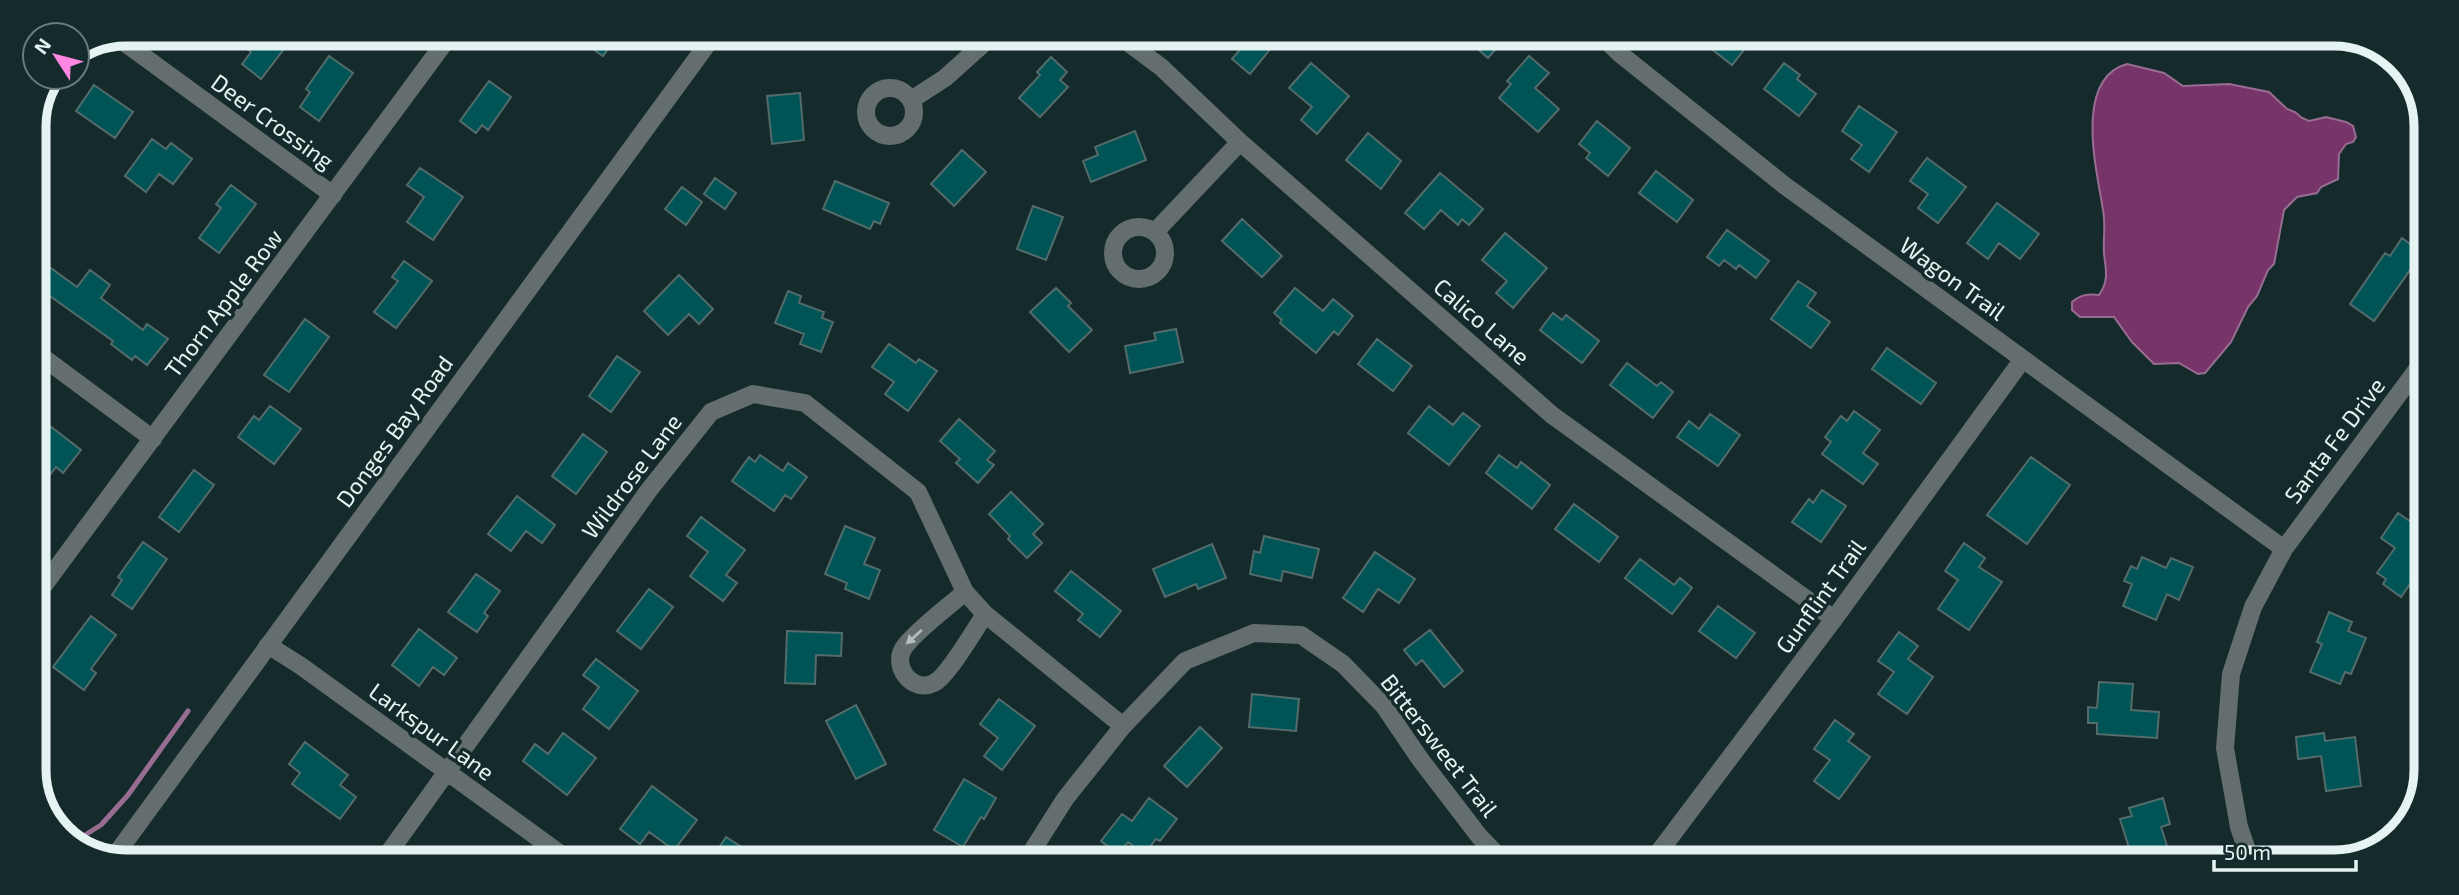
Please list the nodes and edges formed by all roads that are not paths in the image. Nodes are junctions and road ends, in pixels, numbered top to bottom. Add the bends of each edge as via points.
1 (129, 46) edge
2 (442, 46) edge
3 (705, 46) edge
4 (981, 46) edge
5 (1133, 46) edge
6 (1612, 46) edge
7 (911, 100) dead end
8 (1240, 142) junction
9 (333, 195) junction
10 (1156, 232) dead end
11 (45, 359) edge
12 (2023, 359) junction
13 (2413, 374) edge
14 (153, 439) junction
15 (2284, 549) junction
16 (46, 583) edge
17 (965, 592) junction
18 (985, 614) junction
19 (1833, 620) junction
20 (268, 645) junction
21 (1123, 726) junction
22 (447, 772) junction
23 (120, 849) edge
24 (391, 850) edge
25 (555, 850) edge
26 (1033, 850) edge
27 (1492, 850) edge
28 (1660, 850) edge
29 (2247, 850) edge

1 - 9 street, Deer Crossing
2 - 9 street, Thorn Apple Row
3 - 20 street, Donges Bay Road
4 - 7 street
5 - 8 street, Calico Lane
6 - 12 street, Wagon Trail via 1784,185
8 - 10 street
8 - 19 street, Calico Lane via 1552,415
9 - 14 street, Thorn Apple Row
11 - 14 street
12 - 15 street, Wagon Trail
12 - 19 street, Gunflint Trail
13 - 15 street, Santa Fe Drive
14 - 16 street, Thorn Apple Row
15 - 29 street, Santa Fe Drive via 2253,607 2231,674 2225,748
17 - 18 street, Wildrose Lane
17 -> 18 street via 905,646 900,661 905,676 919,685 941,678
17 - 22 street, Wildrose Lane via 918,492 805,403 753,394 711,412 642,500
18 - 21 street, Wildrose Lane
19 - 28 street, Gunflint Trail
20 - 22 street, Larkspur Lane
20 - 23 street, Donges Bay Road
21 - 26 street, Bittersweet Trail via 1065,799
21 - 27 street, Bittersweet Trail via 1185,661 1254,633 1301,635 1343,664 1384,706
22 - 24 street, Wildrose Lane
22 - 25 street, Larkspur Lane

